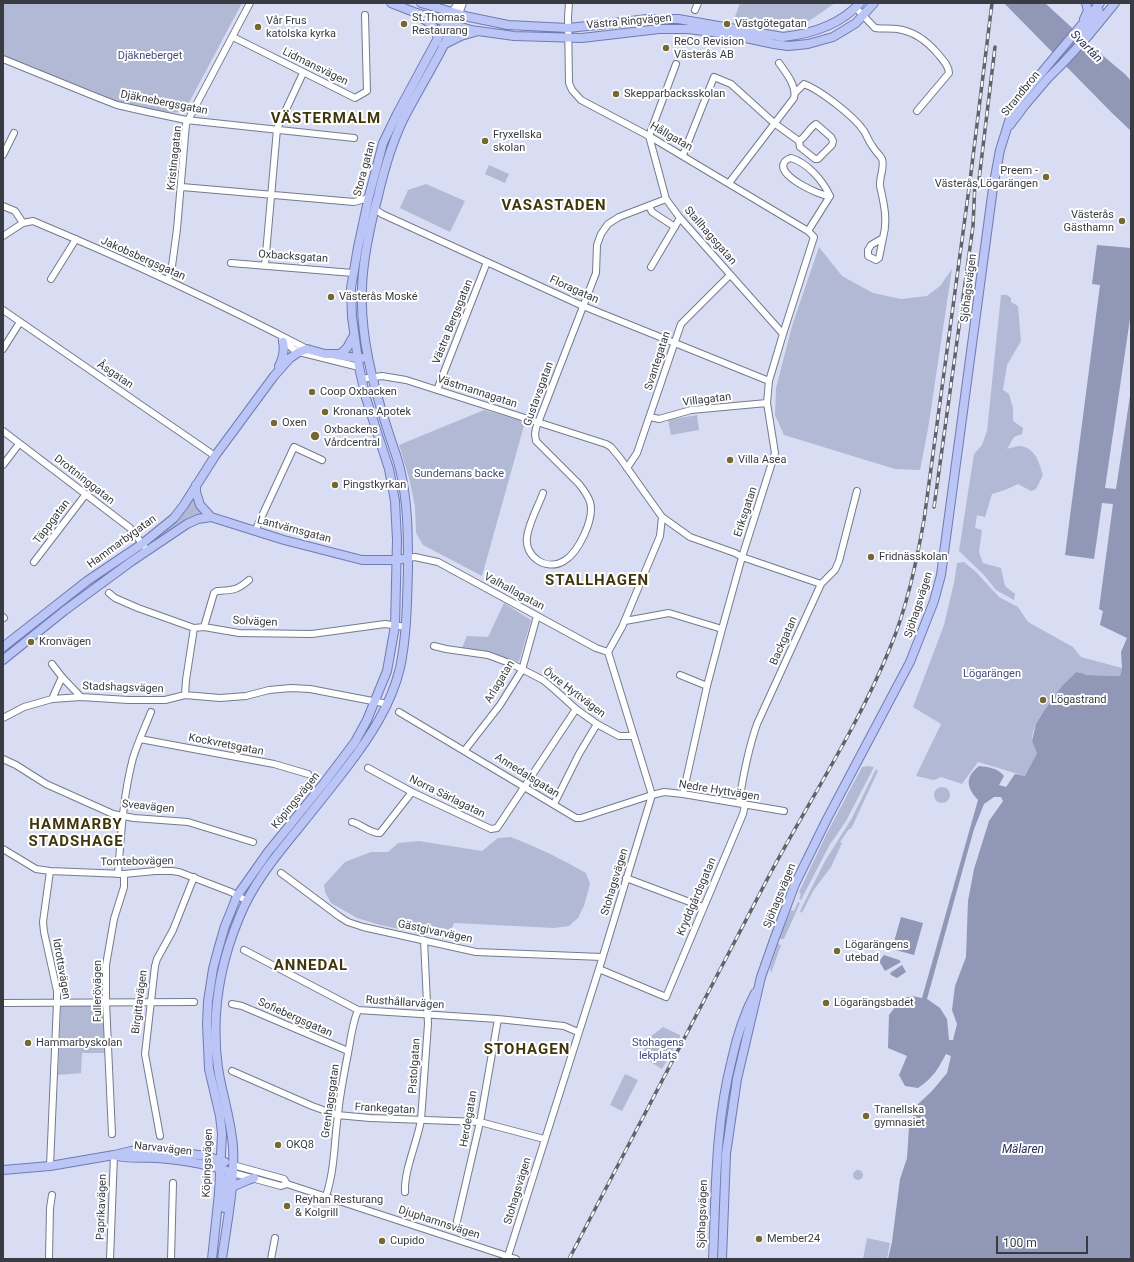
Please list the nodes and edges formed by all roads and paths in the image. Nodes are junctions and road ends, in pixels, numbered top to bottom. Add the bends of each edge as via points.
1 (250, 3) edge
2 (391, 3) edge
3 (421, 3) edge
4 (458, 3) edge
5 (463, 3) edge
6 (569, 3) edge
7 (698, 3) edge
8 (874, 3) edge
9 (1086, 3) edge
10 (1111, 3) edge
11 (1115, 3) edge
12 (1097, 4) edge
13 (434, 5) edge
14 (858, 5) edge
15 (695, 10) dead end
16 (414, 12) junction
17 (863, 14) junction
18 (365, 15) dead end
19 (454, 19) junction
20 (568, 28) junction
21 (1083, 29) junction
22 (477, 31) junction
23 (233, 36) junction
24 (438, 38) junction
25 (568, 38) junction
26 (443, 46) junction
27 (3, 59) edge
28 (1059, 61) junction
29 (779, 63) dead end
30 (676, 64) dead end
31 (303, 73) junction
32 (795, 93) junction
33 (917, 111) dead end
34 (189, 120) junction
35 (774, 123) junction
36 (277, 129) junction
37 (1007, 129) junction
38 (14, 133) dead end
39 (649, 136) junction
40 (354, 138) dead end
41 (799, 141) junction
42 (3, 155) edge
43 (683, 155) junction
44 (729, 183) junction
45 (182, 187) junction
46 (272, 195) junction
47 (369, 196) junction
48 (830, 196) junction
49 (666, 199) junction
50 (3, 206) edge
51 (649, 206) junction
52 (375, 209) junction
53 (680, 218) junction
54 (23, 223) junction
55 (675, 226) junction
56 (808, 231) junction
57 (3, 236) edge
58 (814, 237) joint
59 (883, 238) dead end
60 (76, 239) junction
61 (487, 262) junction
62 (231, 263) dead end
63 (265, 265) junction
64 (651, 267) dead end
65 (353, 273) junction
66 (730, 275) junction
67 (51, 279) dead end
68 (168, 280) junction
69 (583, 306) junction
70 (3, 310) edge
71 (20, 322) junction
72 (353, 332) junction
73 (278, 334) junction
74 (782, 334) junction
75 (283, 342) junction
76 (674, 343) junction
77 (3, 349) edge
78 (303, 351) junction
79 (336, 355) junction
80 (367, 357) junction
81 (357, 358) junction
82 (369, 365) junction
83 (359, 367) junction
84 (274, 376) junction
85 (372, 376) junction
86 (361, 379) junction
87 (769, 381) junction
88 (437, 390) junction
89 (767, 403) junction
90 (650, 417) junction
91 (538, 422) junction
92 (3, 431) edge
93 (19, 444) junction
94 (215, 456) junction
95 (322, 460) dead end
96 (3, 465) edge
97 (627, 468) junction
98 (196, 485) junction
99 (857, 491) dead end
100 (544, 493) dead end
101 (86, 494) junction
102 (211, 517) junction
103 (662, 517) junction
104 (255, 531) junction
105 (144, 548) junction
106 (742, 557) junction
107 (408, 558) junction
108 (396, 560) junction
109 (34, 562) dead end
110 (249, 580) dead end
111 (821, 584) junction
112 (110, 594) dead end
113 (537, 616) junction
114 (625, 621) junction
115 (395, 626) junction
116 (204, 627) junction
117 (406, 627) junction
118 (194, 628) junction
119 (722, 628) junction
120 (434, 646) dead end
121 (3, 647) edge
122 (608, 652) junction
123 (3, 660) edge
124 (52, 664) dead end
125 (522, 670) junction
126 (680, 675) dead end
127 (62, 677) junction
128 (707, 686) junction
129 (185, 695) junction
130 (81, 697) junction
131 (52, 699) junction
132 (376, 701) junction
133 (388, 704) junction
134 (576, 710) junction
135 (151, 712) dead end
136 (399, 712) dead end
137 (3, 718) edge
138 (597, 724) junction
139 (634, 736) junction
140 (140, 739) junction
141 (465, 750) junction
142 (3, 759) edge
143 (368, 768) dead end
144 (308, 774) dead end
145 (523, 787) junction
146 (412, 792) junction
147 (652, 794) junction
148 (683, 794) junction
149 (554, 804) junction
150 (742, 804) junction
151 (784, 811) dead end
152 (122, 816) junction
153 (352, 822) dead end
154 (252, 842) dead end
155 (3, 849) edge
156 (50, 871) junction
157 (281, 873) dead end
158 (121, 874) junction
159 (194, 877) junction
160 (626, 878) junction
161 (237, 896) junction
162 (247, 901) junction
163 (703, 907) junction
164 (424, 940) junction
165 (244, 950) dead end
166 (602, 957) junction
167 (599, 969) junction
168 (760, 985) junction
169 (57, 1002) junction
170 (106, 1002) junction
171 (150, 1002) junction
172 (194, 1002) dead end
173 (3, 1003) edge
174 (232, 1004) dead end
175 (358, 1010) junction
176 (428, 1015) junction
177 (498, 1019) junction
178 (578, 1032) junction
179 (348, 1051) junction
180 (232, 1071) dead end
181 (722, 1111) junction
182 (337, 1115) junction
183 (421, 1120) junction
184 (480, 1122) junction
185 (112, 1134) dead end
186 (160, 1136) dead end
187 (728, 1136) junction
188 (544, 1139) junction
189 (114, 1155) junction
190 (198, 1164) junction
191 (50, 1166) junction
192 (227, 1167) junction
193 (3, 1170) edge
194 (254, 1178) junction
195 (173, 1183) dead end
196 (287, 1184) junction
197 (220, 1186) junction
198 (232, 1187) junction
199 (405, 1192) dead end
200 (52, 1195) dead end
201 (326, 1196) junction
202 (715, 1200) junction
203 (227, 1222) junction
204 (457, 1222) dead end
205 (275, 1238) dead end
206 (508, 1256) junction
207 (49, 1259) edge
208 (110, 1259) edge
209 (171, 1259) edge
210 (212, 1259) edge
211 (222, 1259) edge
212 (271, 1259) edge
213 (516, 1259) edge
214 (713, 1259) edge
215 (722, 1259) edge

1 - 23 street, Kristinagatan
2 - 16 main road, Västra Ringvägen
3 - 13 main road, Västra Ringvägen
4 - 19 street, Stora gatan
5 - 19 street, Stora gatan
6 - 20 street
7 - 15 street
8 - 17 main road, Västra Ringvägen
9 - 21 main road via 1088,11
10 - 12 main road via 1104,6
11 - 21 main road, Strandbron via 1107,13
12 - 21 main road via 1099,13
13 - 19 main road, Västra Ringvägen
14 - 17 street
14 - 20 main road, Västra Ringvägen via 846,16 822,28 783,37 678,19 647,19
16 - 19 main road, Västra Ringvägen
16 - 24 main road via 431,24
17 - 25 main road, Västra Ringvägen via 856,23 833,37 788,46 688,29 654,29
17 - 33 street via 875,28 898,29 921,37 931,45 949,69 949,73
18 - 31 street, Lidmansvägen via 367,91 355,98
19 - 20 main road, Västra Ringvägen via 498,27 501,24
19 - 22 main road, Västra Ringvägen
19 - 24 main road, Stora gatan
19 - 26 main road, Stora gatan
20 - 25 street, Hållgatan
21 - 28 main road, Strandbron
21 - 28 main road, Strandbron
22 - 25 main road, Västra Ringvägen via 525,37
22 - 26 main road
23 - 31 street, Lidmansvägen
23 - 34 street, Kristinagatan
24 - 47 main road, Stora gatan via 383,143
25 - 39 street, Hållgatan via 569,83 577,96
26 - 52 main road, Stora gatan via 398,131 387,161
27 - 34 street, Djäknebergsgatan via 117,105
28 - 37 main road, Strandbron
28 - 37 main road, Strandbron via 1017,102
29 - 32 street
30 - 39 street
31 - 36 street
32 - 35 street via 794,98
32 - 59 street via 804,84 836,104 862,129 882,159 880,186 886,214
34 - 36 street, Djäknebergsgatan
34 - 45 street, Kristinagatan via 186,124
35 - 41 street
35 - 43 street via 735,88 714,77
35 - 44 street
36 - 40 street, Djäknebergsgatan
36 - 46 street
37 - 168 main road, Sjöhagsvägen via 993,188 941,575 934,600 910,662 795,884
38 - 42 street
39 - 43 street, Hållgatan
39 - 49 street, Stallhagsgatan
41 - 41 street via 816,124 833,141 818,159 800,147
43 - 44 street, Hållgatan
44 - 56 street, Hållgatan
45 - 46 street
45 - 68 street, Kristinagatan
46 - 47 street via 354,202
46 - 63 street
47 - 65 main road, Stora gatan
48 - 48 street via 824,196 801,184 786,173 782,168 784,162 791,158 803,164 826,187
48 - 56 street
49 - 51 street, Gustavsgatan
49 - 53 street, Stallhagsgatan
50 - 54 street via 15,211
51 - 55 street via 652,212
51 - 69 street, Gustavsgatan via 619,217 608,224 600,234 596,273
52 - 61 street, Floragatan
52 - 80 main road, Stora gatan via 362,291
53 - 55 street
53 - 66 street, Stallhagsgatan
54 - 57 street
54 - 60 street, Jakobsbergsgatan via 32,221
55 - 64 street
56 - 58 street, Hållgatan
58 - 74 street, Eriksgatan
60 - 67 street
60 - 68 street, Jakobsbergsgatan
61 - 69 street, Floragatan
61 - 88 street, Västra Bergsgatan
62 - 63 street, Oxbacksgatan
63 - 65 street, Oxbacksgatan
65 - 72 main road, Stora gatan
66 - 74 street, Stallhagsgatan
66 - 76 street, Svantegatan via 681,324
68 - 73 street, Jakobsbergsgatan
69 - 76 street, Floragatan
69 - 91 street, Gustavsgatan
70 - 71 street, Åsgatan
71 - 77 street
71 - 94 street, Åsgatan
72 - 79 main road via 348,348
72 - 81 main road, Stora gatan
73 - 75 street, Jakobsbergsgatan
73 - 78 street, Jakobsbergsgatan
74 - 87 street, Eriksgatan
75 - 78 street, Jakobsbergsgatan
75 - 84 main road, Hammarbygatan via 282,358
76 - 87 street, Floragatan
76 - 90 street, Svantegatan
78 - 79 main road
78 - 83 street, Jakobsbergsgatan
78 - 84 main road, Hammarbygatan via 283,365
79 - 81 main road
80 - 81 main road
80 - 82 main road, Stora gatan
81 - 83 main road, Köpingsvägen
82 - 83 main road
82 - 85 main road, Köpingsvägen
83 - 86 main road, Köpingsvägen
84 - 94 main road, Hammarbygatan
85 - 86 street, Västmannagatan
85 - 88 street, Västmannagatan via 406,380
85 - 107 main road, Köpingsvägen via 400,467 407,512
86 - 108 main road, Köpingsvägen via 393,485
87 - 89 street, Eriksgatan
88 - 91 street, Västmannagatan
89 - 90 street, Villagatan via 691,410 659,419
89 - 106 street, Eriksgatan via 775,453
90 - 97 street, Svantegatan via 637,453
91 - 97 street, Västmannagatan via 606,444 616,452
91 - 100 street, Gustavsgatan via 536,440 579,484 590,502 591,513 580,543 575,552 556,564 538,561 531,556 527,544 527,536
92 - 93 street, Drottninggatan
93 - 96 street
93 - 101 street, Drottninggatan
94 - 98 main road, Hammarbygatan
95 - 104 street via 294,447
97 - 103 street, Västmannagatan
98 - 102 main road via 200,505
98 - 105 main road, Hammarbygatan via 174,518
99 - 111 street, Backgatan via 839,561 835,570
101 - 105 street, Drottninggatan via 130,528
101 - 109 street, Täppgatan
102 - 104 main road, Lantvärnsgatan
102 - 105 main road, Hammarbygatan via 187,524
103 - 106 street, Västmannagatan via 690,537
103 - 114 street via 660,536
104 - 108 main road, Lantvärnsgatan via 362,560
105 - 121 main road, Hammarbygatan via 87,581
105 - 123 main road, Hammarbygatan
106 - 111 street, Västmannagatan
106 - 119 street, Eriksgatan
107 - 108 main road, Lantvärnsgatan
107 - 113 street, Valhallagatan via 438,562
107 - 117 main road, Köpingsvägen
108 - 115 main road, Köpingsvägen
110 - 116 street via 235,590 214,593
111 - 150 street, Backgatan via 757,724 743,773
112 - 118 street, Solvägen via 138,608
113 - 122 street, Valhallagatan
113 - 125 street, Arlagatan
114 - 119 street via 670,613
114 - 122 street
115 - 116 street, Solvägen via 385,624 312,634 239,633
115 - 117 street, Solvägen
115 - 132 main road, Köpingsvägen via 387,671
116 - 118 street, Solvägen
117 - 133 main road, Köpingsvägen via 400,669
118 - 129 street
119 - 128 street, Eriksgatan
120 - 125 street, Övre Hyttvägen via 488,655
122 - 139 street
124 - 127 street
125 - 134 street, Övre Hyttvägen via 543,680
125 - 141 street, Arlagatan via 500,705
126 - 128 street
127 - 130 street
127 - 131 street
128 - 148 street, Eriksgatan
129 - 130 street, Stadshagsvägen via 165,700
129 - 132 street, Stadshagsvägen via 220,698 296,688
130 - 131 street, Stadshagsvägen
131 - 137 street, Stadshagsvägen via 24,707
132 - 133 street, Stadshagsvägen
132 - 161 main road, Köpingsvägen via 344,758 268,852
133 - 162 main road, Köpingsvägen via 373,731 271,862
134 - 138 street, Övre Hyttvägen
134 - 145 street, Norra Särlagatan
135 - 140 street, Fullerövägen
136 - 141 street, Annedalsgatan
138 - 139 street, Övre Hyttvägen via 619,736
138 - 149 street
139 - 147 street
140 - 144 street, Kockvretsgatan via 274,764
140 - 152 street, Fullerövägen
141 - 145 street, Annedalsgatan
142 - 152 street, Sveavägen via 46,784
143 - 146 street, Norra Särlagatan
145 - 146 street, Norra Särlagatan via 497,828 491,830
145 - 149 street, Annedalsgatan
146 - 153 street via 380,833 376,834 359,823
147 - 148 street, Nedre Hyttvägen
147 - 149 street, Annedalsgatan via 581,818 572,816
147 - 160 street, Stohagsvägen
148 - 150 street, Nedre Hyttvägen
150 - 151 street, Nedre Hyttvägen
150 - 163 street, Kryddgårdsgatan via 743,814
152 - 154 street, Sveavägen via 188,822
152 - 158 street, Fullerövägen
155 - 156 street, Tomtebovägen via 36,868
156 - 158 street, Tomtebovägen
156 - 169 street, Idrottsvägen via 43,922
157 - 164 street, Gästgivarvägen via 348,922
158 - 159 street, Tomtebovägen via 172,871
158 - 170 street, Fullerövägen via 124,888 114,919 106,965
159 - 161 street, Tomtebovägen
159 - 171 street, Birgittavägen via 173,930 157,959
160 - 163 street
160 - 166 street, Stohagsvägen
161 - 162 street, Tomtebovägen
161 - 192 main road, Köpingsvägen via 218,950 208,1001 209,1069 224,1123
162 - 192 main road, Köpingsvägen via 228,948 216,1001 218,1067 232,1143
163 - 167 street, Kryddgårdsgatan via 666,997
164 - 166 street, Gästgivarvägen via 476,952
164 - 176 street, Pistolgatan
165 - 175 street, Rusthållarvägen
166 - 167 street, Stohagsvägen
167 - 178 street, Stohagsvägen
168 - 181 main road, Sjöhagsvägen via 746,1011 734,1048 724,1089
168 - 187 main road, Sjöhagsvägen via 737,1079
169 - 170 street
169 - 173 street
169 - 191 street, Idrottsvägen
170 - 171 street
170 - 185 street, Fullerövägen
171 - 172 street
171 - 186 street, Birgittavägen via 145,1054
174 - 179 street, Sofiebergsgatan
175 - 176 street, Rusthållarvägen
175 - 179 street, Grenhagsgatan
176 - 177 street, Rusthållarvägen
176 - 183 street, Pistolgatan
177 - 178 street, Rusthållarvägen via 564,1026
177 - 184 street, Herdegatan
178 - 188 street, Stohagsvägen
179 - 182 street, Grenhagsgatan
180 - 182 street, Frankegatan
181 - 187 main road
181 - 202 main road, Sjöhagsvägen
182 - 183 street, Frankegatan
182 - 201 street, Grenhagsgatan via 333,1169
183 - 184 street, Frankegatan
183 - 199 street, Pistolgatan
184 - 188 street, Frankegatan
184 - 204 street, Herdegatan
187 - 202 main road via 724,1144 721,1180
187 - 215 main road, Sjöhagsvägen
188 - 206 street, Stohagsvägen
189 - 190 main road, Narvavägen
189 - 191 main road, Narvavägen
189 - 192 main road, Narvavägen via 131,1151 160,1150 206,1156
189 - 208 street, Paprikavägen
190 - 192 main road, Narvavägen
190 - 197 main road via 214,1173
191 - 193 main road, Narvavägen
192 - 194 street, Djuphamnsvägen
192 - 196 street, Djuphamnsvägen via 284,1179
192 - 197 main road, Köpingsvägen
192 - 198 main road, Köpingsvägen
192 - 203 main road via 223,1211
194 - 196 street, Djuphamnsvägen via 281,1186
194 - 198 main road
195 - 209 street
196 - 201 street, Djuphamnsvägen
197 - 210 main road, Köpingsvägen
198 - 203 main road, Köpingsvägen
200 - 207 street
201 - 206 street, Djuphamnsvägen
202 - 214 main road, Sjöhagsvägen
203 - 211 main road, Köpingsvägen
205 - 212 street
206 - 213 street, Djuphamnsvägen

